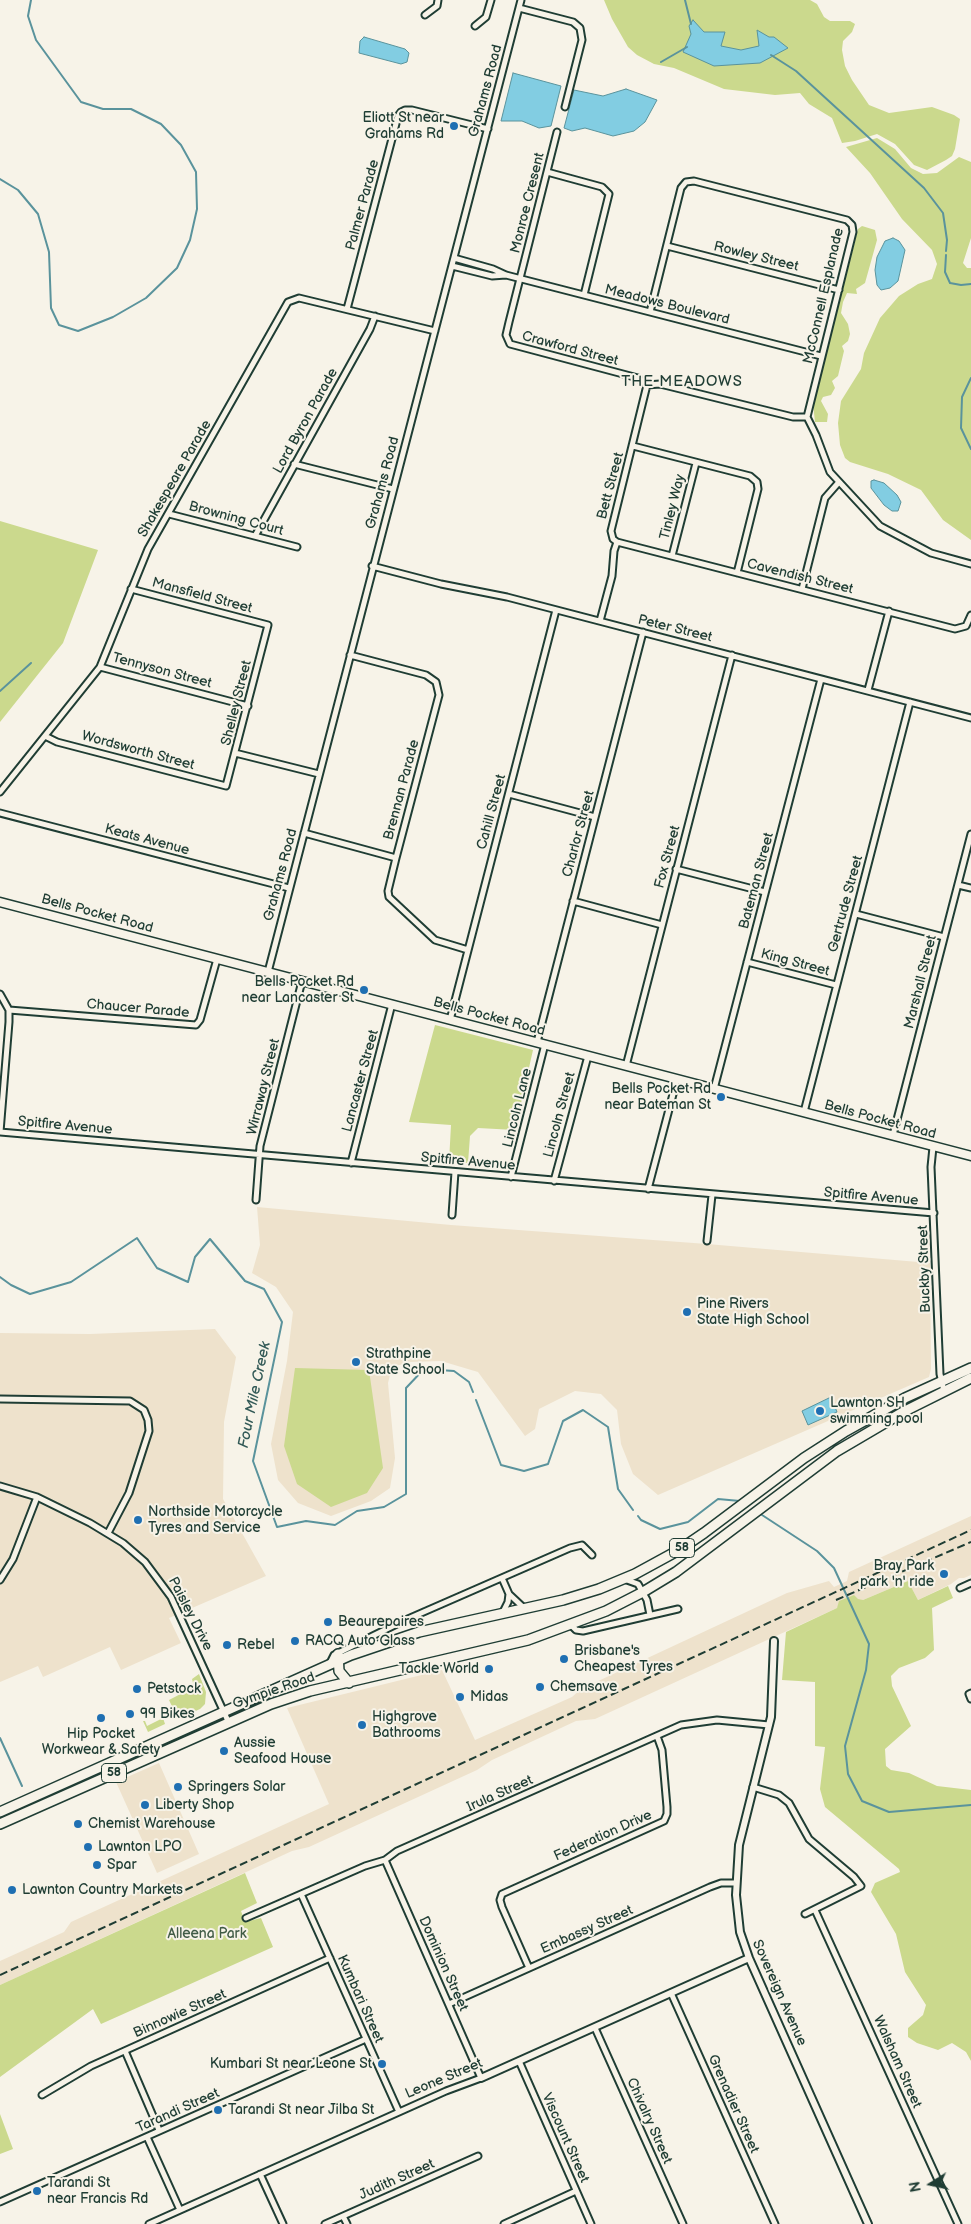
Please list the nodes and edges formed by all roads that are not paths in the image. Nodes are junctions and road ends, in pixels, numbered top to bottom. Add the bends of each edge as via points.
1 (438, 0) edge
2 (491, 0) edge
3 (521, 0) edge
4 (518, 8) junction
5 (425, 15) dead end
6 (475, 26) dead end
7 (565, 107) dead end
8 (488, 129) junction
9 (557, 132) dead end
10 (547, 172) junction
11 (667, 246) junction
12 (454, 258) junction
13 (452, 266) junction
14 (506, 275) junction
15 (520, 279) junction
16 (839, 290) junction
17 (584, 295) junction
18 (347, 309) junction
19 (650, 312) junction
20 (375, 316) junction
21 (435, 332) junction
22 (821, 356) junction
23 (648, 385) junction
24 (807, 417) junction
25 (633, 446) junction
26 (696, 463) junction
27 (294, 464) junction
28 (838, 482) junction
29 (393, 490) junction
30 (169, 514) junction
31 (255, 536) junction
32 (616, 542) junction
33 (296, 547) dead end
34 (672, 556) junction
35 (971, 564) edge
36 (372, 566) junction
37 (737, 573) junction
38 (131, 589) junction
39 (802, 589) junction
40 (556, 610) junction
41 (889, 611) junction
42 (971, 615) edge
43 (600, 621) junction
44 (268, 625) joint
45 (643, 632) junction
46 (350, 655) junction
47 (732, 655) junction
48 (100, 667) junction
49 (821, 679) junction
50 (868, 690) junction
51 (910, 702) junction
52 (248, 706) junction
53 (971, 718) edge
54 (45, 736) junction
55 (235, 753) junction
56 (319, 774) junction
57 (226, 786) joint
58 (0, 792) edge
59 (509, 794) junction
60 (0, 813) edge
61 (595, 817) junction
62 (304, 833) junction
63 (971, 834) edge
64 (396, 858) junction
65 (676, 869) junction
66 (958, 885) junction
67 (289, 888) junction
68 (971, 888) edge
69 (765, 892) junction
70 (573, 901) junction
71 (0, 902) edge
72 (856, 914) junction
73 (662, 925) junction
74 (944, 937) junction
75 (468, 950) junction
76 (217, 959) junction
77 (747, 962) junction
78 (268, 972) junction
79 (302, 981) junction
80 (836, 985) junction
81 (0, 994) edge
82 (392, 1004) junction
83 (9, 1010) junction
84 (450, 1020) junction
85 (537, 1042) junction
86 (545, 1044) junction
87 (588, 1056) junction
88 (626, 1066) junction
89 (677, 1079) junction
90 (714, 1088) junction
91 (804, 1112) junction
92 (0, 1132) edge
93 (893, 1135) junction
94 (933, 1147) junction
95 (259, 1155) junction
96 (971, 1156) edge
97 (351, 1163) junction
98 (455, 1172) junction
99 (511, 1177) junction
100 (554, 1181) junction
101 (648, 1189) junction
102 (712, 1195) junction
103 (256, 1200) dead end
104 (934, 1213) junction
105 (452, 1214) dead end
106 (707, 1241) dead end
107 (971, 1368) edge
108 (971, 1378) edge
109 (941, 1381) junction
110 (944, 1391) junction
111 (0, 1399) edge
112 (0, 1486) edge
113 (775, 1488) junction
114 (37, 1497) junction
115 (108, 1533) junction
116 (592, 1555) dead end
117 (502, 1578) junction
118 (624, 1579) junction
119 (0, 1580) edge
120 (971, 1583) edge
121 (960, 1588) dead end
122 (643, 1592) junction
123 (509, 1594) junction
124 (526, 1609) junction
125 (678, 1609) dead end
126 (502, 1614) junction
127 (650, 1615) junction
128 (571, 1625) junction
129 (774, 1641) dead end
130 (335, 1659) junction
131 (349, 1683) junction
132 (224, 1711) junction
133 (228, 1721) junction
134 (769, 1725) junction
135 (657, 1736) junction
136 (753, 1786) junction
137 (0, 1812) edge
138 (0, 1824) edge
139 (384, 1860) junction
140 (736, 1883) junction
141 (302, 1894) junction
142 (815, 1910) junction
143 (805, 1914) dead end
144 (246, 1918) dead end
145 (330, 1958) junction
146 (749, 1958) junction
147 (529, 1968) junction
148 (671, 1993) junction
149 (449, 2004) junction
150 (595, 2028) junction
151 (366, 2039) junction
152 (125, 2051) junction
153 (519, 2061) junction
154 (481, 2078) junction
155 (42, 2095) dead end
156 (399, 2112) junction
157 (159, 2130) junction
158 (147, 2136) junction
159 (478, 2156) dead end
160 (260, 2174) junction
161 (576, 2191) junction
162 (0, 2202) edge
163 (180, 2210) junction
164 (343, 2216) junction
165 (149, 2224) edge
166 (283, 2224) edge
167 (325, 2224) edge
168 (347, 2224) edge
169 (504, 2224) edge
170 (591, 2224) edge
171 (683, 2224) edge
172 (774, 2224) edge
173 (868, 2224) edge
174 (958, 2224) edge

1 - 5 street via 437,6
2 - 6 street via 486,16
3 - 4 street, Grahams Road
4 - 7 street via 573,22 580,28 582,40
4 - 8 street, Grahams Road
8 - 12 street, Grahams Road
8 - 18 street, Palmer Parade via 405,110 398,116
9 - 10 street, Monroe Cresent
10 - 15 street, Monroe Cresent
10 - 17 street via 602,187 609,194
11 - 16 street, Rowley Street
11 - 16 street, McConnell Esplanade via 681,188 690,181 847,220 853,232
11 - 19 street, McConnell Esplanade
12 - 13 street, Grahams Road
12 - 14 street, Meadows Boulevard
13 - 14 street, Meadows Boulevard via 492,276
13 - 21 street, Grahams Road
14 - 15 street, Meadows Boulevard
15 - 17 street, Meadows Boulevard
15 - 23 street, Crawford Street via 506,335 510,344 638,378
16 - 22 street, McConnell Esplanade
17 - 19 street, Meadows Boulevard
18 - 20 street, Shakespeare Parade
18 - 30 street, Shakespeare Parade via 299,298 288,302
19 - 22 street, Meadows Boulevard
20 - 21 street, Shakespeare Parade
20 - 27 street, Lord Byron Parade
21 - 29 street, Grahams Road
22 - 24 street, McConnell Esplanade
23 - 24 street, Crawford Street via 660,384 793,418
23 - 25 street, Bett Street
24 - 28 street via 828,468
25 - 26 street
25 - 32 street, Bett Street via 611,530
26 - 34 street, Tinley Way
26 - 37 street via 750,476 757,482
27 - 29 street
27 - 31 street, Lord Byron Parade
28 - 35 street via 887,532 931,553
28 - 39 street via 825,498
29 - 36 street, Grahams Road
30 - 31 street, Browning Court
30 - 38 street, Shakespeare Parade via 148,549
31 - 33 street, Browning Court
32 - 34 street, Cavendish Street
32 - 43 street, Bett Street via 612,576
34 - 37 street, Cavendish Street
36 - 40 street, Peter Street
36 - 46 street, Grahams Road
37 - 39 street, Cavendish Street
38 - 44 street, Mansfield Street
38 - 48 street, Shakespeare Parade
39 - 41 street, Cavendish Street
40 - 43 street, Peter Street
40 - 59 street, Cahill Street
41 - 42 street, Cavendish Street via 956,629 966,626
41 - 50 street
43 - 45 street, Peter Street
44 - 52 street, Shelley Street
45 - 47 street, Peter Street
45 - 61 street, Charlor Street
46 - 56 street, Grahams Road
46 - 64 street, Brennan Parade via 432,677 438,688
47 - 49 street, Peter Street
47 - 65 street, Fox Street
48 - 52 street, Tennyson Street
48 - 54 street, Shakespeare Parade
49 - 50 street, Peter Street
49 - 69 street, Bateman Street
50 - 51 street, Peter Street
51 - 53 street, Peter Street
51 - 72 street, Gertrude Street
52 - 55 street, Shelley Street
54 - 57 street, Wordsworth Street via 57,742
54 - 58 street, Shakespeare Parade
55 - 56 street
55 - 57 street, Shelley Street
56 - 62 street, Grahams Road
59 - 61 street
59 - 75 street, Cahill Street
60 - 67 street, Keats Avenue
61 - 70 street, Charlor Street
62 - 64 street
62 - 67 street, Grahams Road
63 - 66 street, Marshall Street
64 - 75 street, Brennan Parade via 388,891 392,902 434,940
65 - 69 street
65 - 73 street, Fox Street
66 - 68 street
66 - 74 street, Marshall Street
67 - 78 street, Grahams Road
69 - 77 street, Bateman Street
70 - 73 street
70 - 85 street, Charlor Street
71 - 76 main road, Bells Pocket Road
72 - 74 street
72 - 80 street, Gertrude Street
73 - 88 street, Fox Street
74 - 93 street, Marshall Street
75 - 84 street, Cahill Street
76 - 78 main road, Bells Pocket Road
76 - 83 street, Chaucer Parade via 196,1025
77 - 80 street, King Street
77 - 90 street, Bateman Street
78 - 79 main road, Bells Pocket Road
79 - 82 main road, Bells Pocket Road
79 - 95 street, Wirraway Street
80 - 91 street, Gertrude Street
81 - 83 street
82 - 84 main road, Bells Pocket Road
82 - 97 street, Lancaster Street
83 - 92 street
84 - 85 main road, Bells Pocket Road
85 - 86 main road, Bells Pocket Road
86 - 87 main road, Bells Pocket Road
86 - 99 street, Lincoln Lane
87 - 88 main road, Bells Pocket Road
87 - 100 street, Lincoln Street
88 - 89 main road, Bells Pocket Road
89 - 90 main road, Bells Pocket Road
89 - 101 street
90 - 91 main road, Bells Pocket Road
91 - 93 main road, Bells Pocket Road
92 - 95 street, Spitfire Avenue
93 - 94 main road, Bells Pocket Road
94 - 96 main road, Bells Pocket Road
94 - 104 street, Buckby Street
95 - 97 street, Spitfire Avenue
95 - 103 street, Wirraway Street
97 - 98 street, Spitfire Avenue
98 - 99 street, Spitfire Avenue
98 - 105 street
99 - 100 street, Spitfire Avenue
100 - 101 street, Spitfire Avenue
101 - 102 street, Spitfire Avenue
102 - 104 street, Spitfire Avenue
102 - 106 street
104 - 109 street, Buckby Street
107 - 109 highway, Gympie Road / 58
108 - 110 highway, Gympie Road / 58
109 - 110 street, Buckby Street
109 - 113 highway, Gympie Road / 58 via 846,1431
110 - 113 highway, Gympie Road / 58
111 - 115 street via 130,1401 144,1410 149,1431 129,1493
112 - 114 street, Paisley Drive
113 - 118 highway, Gympie Road / 58 via 754,1495 679,1550
113 - 122 highway, Gympie Road / 58 via 766,1503 748,1518
114 - 115 street, Paisley Drive
114 - 119 street via 13,1558
115 - 132 street, Paisley Drive via 134,1551 166,1588
116 - 117 street, Gympie Road via 585,1546 578,1545
117 - 123 street
117 - 130 street, Gympie Road via 379,1633
118 - 122 street via 638,1584
118 - 124 highway, Gympie Road / 58 via 578,1596
120 - 121 street
122 - 127 street
122 - 128 highway, Gympie Road / 58
123 - 124 street
123 - 126 street
124 - 126 highway, Gympie Road / 58
125 - 127 street, Gympie Road
126 - 130 highway, Gympie Road / 58 via 419,1632
127 - 128 street, Gympie Road via 583,1631
128 - 131 highway, Gympie Road / 58 via 521,1641
129 - 134 street, Sovereign Avenue
130 - 131 highway via 339,1671
130 - 132 highway, Gympie Road / 58
131 - 133 highway, Gympie Road / 58 via 291,1697
132 - 133 street, Paisley Drive
132 - 137 highway, Gympie Road / 58
133 - 138 highway, Gympie Road / 58
134 - 135 street, Irula Street via 705,1720 681,1725
134 - 136 street, Sovereign Avenue
135 - 139 street, Irula Street via 397,1851
135 - 147 street, Federation Drive via 664,1773 667,1814 664,1821 498,1897
136 - 140 street, Sovereign Avenue via 742,1832
136 - 142 street via 779,1795 789,1803 809,1839 861,1886
139 - 141 street, Irula Street
139 - 149 street, Dominion Street
140 - 146 street, Sovereign Avenue via 740,1932
140 - 147 street, Embassy Street via 716,1884
141 - 144 street, Irula Street
141 - 145 street, Kumbari Street
142 - 143 street
142 - 174 street, Walsham Street
145 - 151 street, Kumbari Street
145 - 152 street, Binnowie Street
146 - 148 street, Leone Street
146 - 173 street, Sovereign Avenue
147 - 149 street, Embassy Street
148 - 150 street, Leone Street
148 - 172 street, Grenadier Street
149 - 154 street, Dominion Street
150 - 153 street, Leone Street
150 - 171 street, Chivalry Street
151 - 156 street, Kumbari Street
151 - 157 street, Tarandi Street
152 - 155 street, Binnowie Street via 91,2066
152 - 157 street
153 - 154 street, Leone Street
153 - 161 street, Viscount Street
154 - 156 street, Leone Street
156 - 160 street, Leone Street
157 - 158 street, Tarandi Street
158 - 162 street, Tarandi Street
158 - 163 street
159 - 164 street, Judith Street
160 - 163 street, Leone Street
160 - 166 street
161 - 169 street
161 - 170 street, Viscount Street
163 - 165 street, Leone Street
164 - 167 street, Judith Street
164 - 168 street

